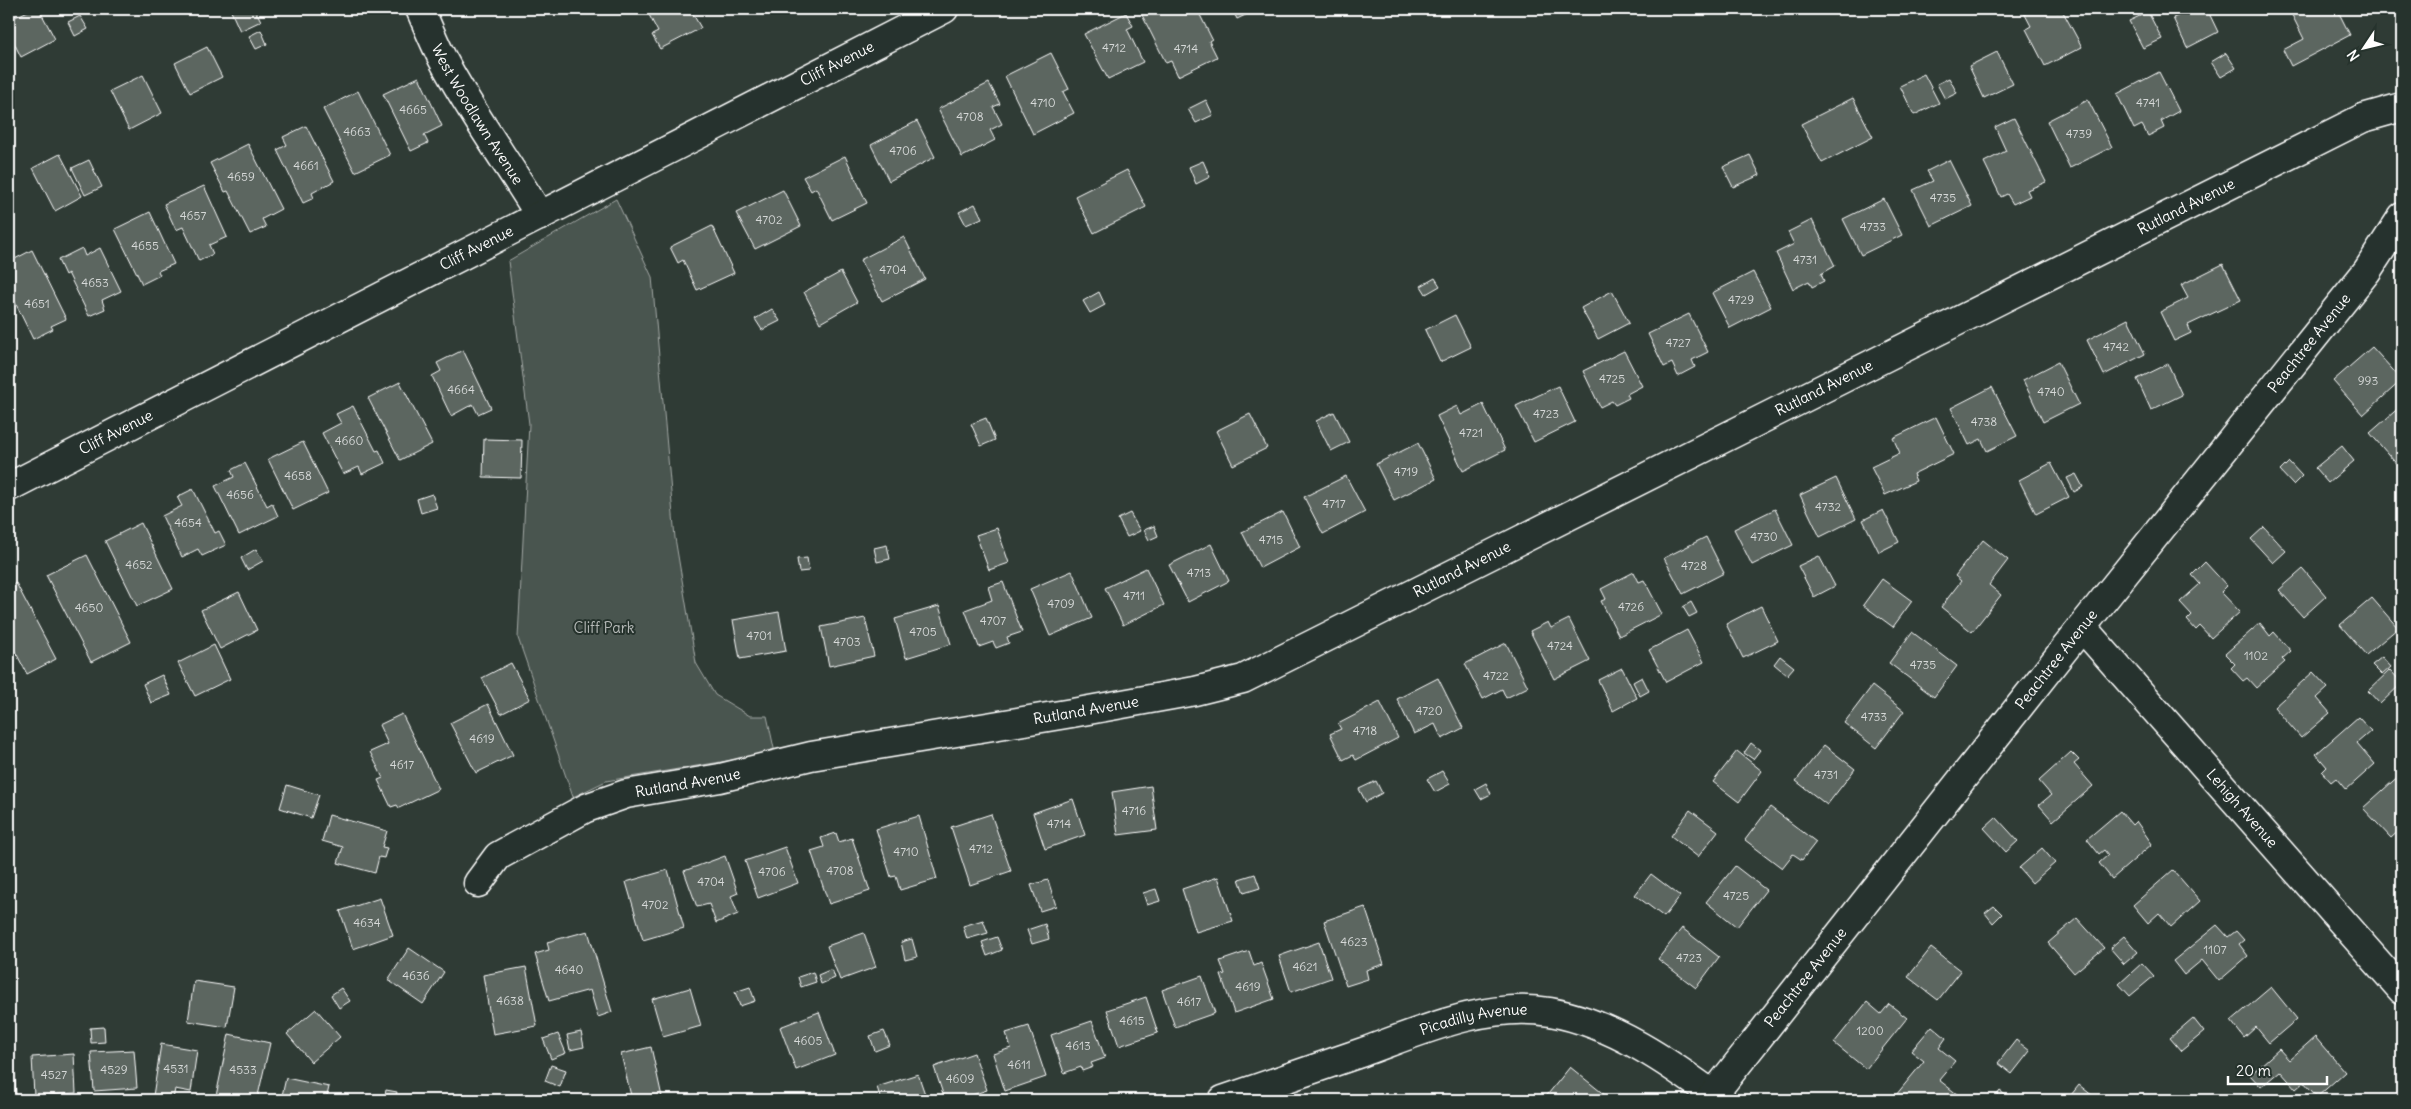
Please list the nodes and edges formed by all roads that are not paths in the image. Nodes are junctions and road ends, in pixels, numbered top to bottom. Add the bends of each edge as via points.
1 (420, 9) edge
2 (944, 9) edge
3 (2402, 108) edge
4 (540, 216) junction
5 (2401, 223) edge
6 (9, 487) edge
7 (2082, 627) junction
8 (478, 883) dead end
9 (2402, 990) edge
10 (1714, 1099) edge
11 (1223, 1100) edge

1 - 4 street, West Woodlawn Avenue via 442,58
2 - 4 street, Cliff Avenue
3 - 8 street, Rutland Avenue via 2363,118 1243,679 1072,713 811,756 720,778 626,794 586,808 498,856
4 - 6 street, Cliff Avenue
5 - 7 street, Peachtree Avenue via 2367,271
7 - 9 street, Lehigh Avenue
7 - 10 street, Peachtree Avenue
10 - 11 street, Picadilly Avenue via 1666,1062 1595,1025 1550,1012 1525,1009 1477,1015 1436,1026

